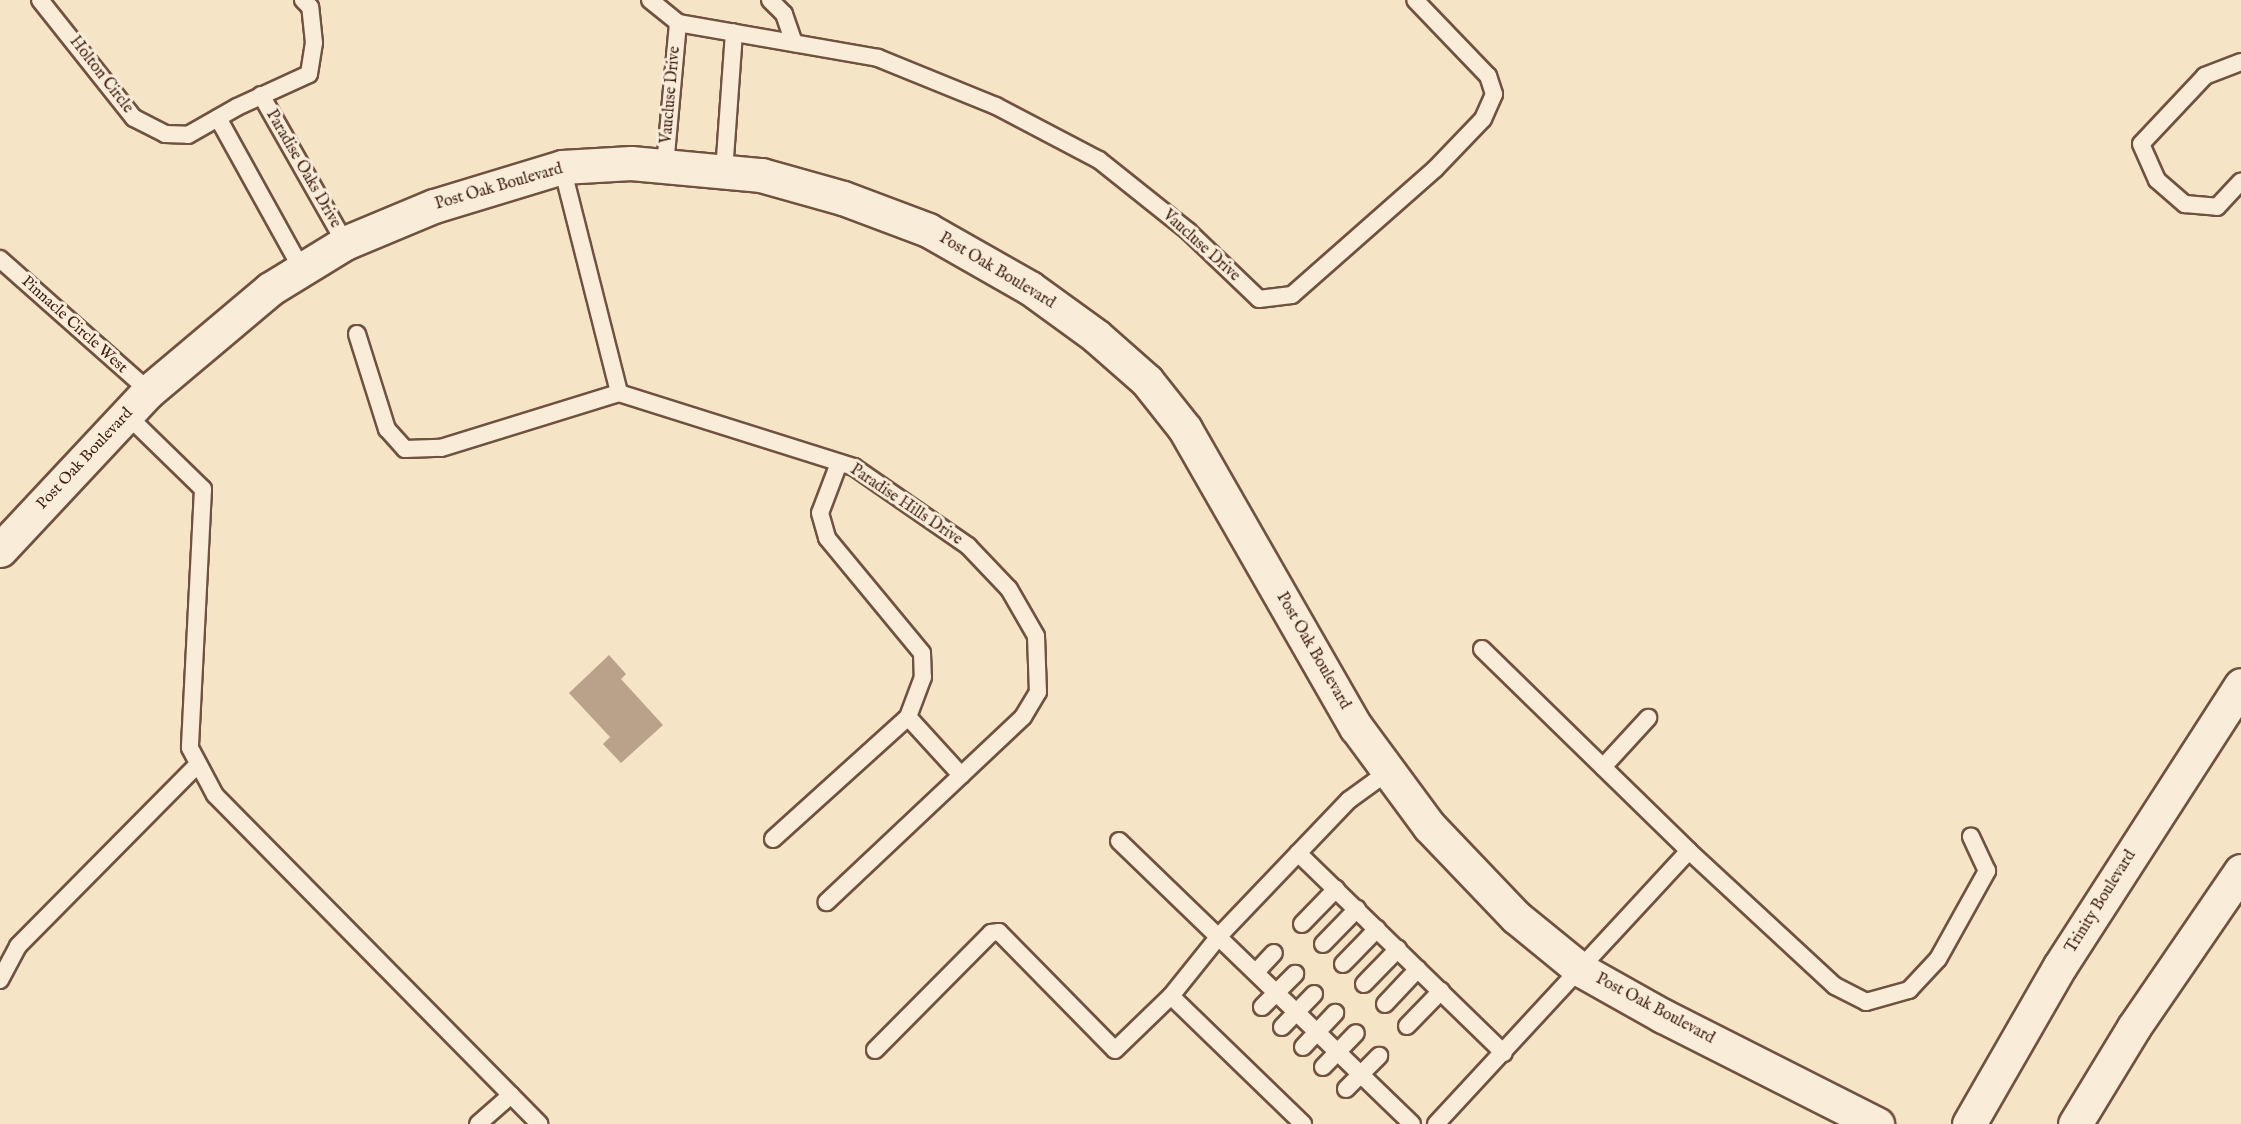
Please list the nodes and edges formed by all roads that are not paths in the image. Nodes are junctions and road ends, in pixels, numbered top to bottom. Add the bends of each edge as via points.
1 (40, 0) edge
2 (303, 0) edge
3 (650, 0) edge
4 (771, 0) edge
5 (1415, 0) edge
6 (678, 23) junction
7 (734, 32) junction
8 (794, 43) junction
9 (2241, 62) edge
10 (261, 95) junction
11 (237, 107) joint
12 (218, 118) junction
13 (665, 166) junction
14 (562, 167) junction
15 (724, 172) junction
16 (2241, 181) edge
17 (345, 243) junction
18 (0, 259) edge
19 (301, 268) junction
20 (357, 334) dead end
21 (149, 391) junction
22 (619, 393) junction
23 (127, 415) junction
24 (839, 463) junction
25 (0, 550) edge
26 (1482, 649) dead end
27 (2241, 685) edge
28 (908, 717) junction
29 (1648, 718) dead end
30 (198, 764) junction
31 (1603, 767) junction
32 (1389, 771) junction
33 (961, 775) junction
34 (1971, 836) dead end
35 (773, 839) dead end
36 (1119, 841) dead end
37 (1689, 851) junction
38 (1299, 853) junction
39 (2241, 871) edge
40 (1336, 889) junction
41 (827, 902) dead end
42 (1357, 909) junction
43 (1302, 924) dead end
44 (1377, 929) junction
45 (1219, 936) junction
46 (1323, 944) dead end
47 (1398, 950) junction
48 (1274, 953) dead end
49 (1343, 964) dead end
50 (1418, 969) junction
51 (1581, 970) junction
52 (1256, 972) junction
53 (1295, 974) dead end
54 (0, 980) edge
55 (1364, 984) dead end
56 (1441, 991) junction
57 (1277, 992) junction
58 (1314, 993) dead end
59 (1171, 996) junction
60 (1385, 1004) dead end
61 (1262, 1007) dead end
62 (1297, 1012) junction
63 (1335, 1013) dead end
64 (1407, 1026) dead end
65 (1282, 1027) dead end
66 (1317, 1032) junction
67 (1356, 1033) dead end
68 (1303, 1047) dead end
69 (875, 1050) dead end
70 (1338, 1052) junction
71 (1504, 1053) junction
72 (1379, 1056) dead end
73 (1323, 1067) dead end
74 (1361, 1074) junction
75 (1346, 1089) dead end
76 (511, 1095) junction
77 (1311, 1122) edge
78 (478, 1124) edge
79 (540, 1124) edge
80 (1412, 1124) edge
81 (1436, 1124) edge
82 (1877, 1124) edge
83 (1969, 1124) edge
84 (2075, 1124) edge

1 - 12 lane, Holton Circle via 134,118 165,134 188,135
2 - 10 lane, Paradise Oaks Drive via 310,7 314,43 309,74
3 - 6 lane, Vaucluse Drive
4 - 8 lane via 784,14
5 - 8 lane, Vaucluse Drive via 1488,76 1494,94 1483,119 1435,169 1292,295 1259,299 1188,231 1099,160 996,106 878,58
6 - 7 lane, Vaucluse Drive
6 - 13 lane, Vaucluse Drive
7 - 8 lane, Vaucluse Drive
7 - 15 lane
9 - 16 lane via 2205,76 2141,144 2157,180 2185,204 2217,207
10 - 11 lane, Paradise Oaks Drive
10 - 17 lane, Paradise Oaks Drive
11 - 12 lane, Holton Circle
12 - 19 lane
13 - 14 street, Post Oak Boulevard via 631,163
13 - 15 street, Post Oak Boulevard
14 - 17 street, Post Oak Boulevard via 434,206
14 - 22 lane
15 - 32 street, Post Oak Boulevard via 761,175 928,230 1030,288 1096,336 1138,374 1185,429 1356,727
17 - 19 street, Post Oak Boulevard
18 - 21 lane, Pinnacle Circle West
19 - 21 street, Post Oak Boulevard via 225,324
20 - 22 lane via 387,429 405,449 441,448
21 - 23 street, Post Oak Boulevard
22 - 24 lane, Paradise Hills Drive
23 - 25 street, Post Oak Boulevard
23 - 30 lane via 204,489 190,748
24 - 28 lane via 820,513 826,538 922,653 923,677
24 - 33 lane, Paradise Hills Drive via 854,467 969,546 1009,589 1036,636 1038,692 1023,717
26 - 31 lane
27 - 83 street, Trinity Boulevard via 2060,966
28 - 33 lane
28 - 35 lane
29 - 31 lane
30 - 54 lane via 18,945
30 - 76 lane via 214,795
31 - 37 lane
32 - 38 lane via 1349,800
32 - 51 street, Post Oak Boulevard via 1429,826 1516,917
33 - 41 lane, Paradise Hills Drive
34 - 37 lane via 1987,871 1938,959 1909,990 1866,1002 1835,986
36 - 45 lane
37 - 51 lane
38 - 40 lane
38 - 45 lane
39 - 84 street via 2134,1027
40 - 42 lane
40 - 43 lane
42 - 44 lane
42 - 46 lane
44 - 47 lane
44 - 49 lane
45 - 52 lane
45 - 59 lane
47 - 50 lane
47 - 55 lane
48 - 52 lane
50 - 56 lane
50 - 60 lane
51 - 71 lane
51 - 82 street, Post Oak Boulevard
52 - 57 lane
53 - 57 lane
56 - 64 lane
56 - 71 lane
57 - 61 lane
57 - 62 lane
58 - 62 lane
59 - 69 lane via 1115,1050 1025,955 999,932 991,933
59 - 77 lane via 1228,1042
62 - 65 lane
62 - 66 lane
63 - 66 lane
66 - 68 lane
66 - 70 lane
67 - 70 lane
70 - 73 lane
70 - 74 lane
71 - 81 lane
72 - 74 lane
74 - 75 lane
74 - 80 lane
76 - 78 lane
76 - 79 lane

